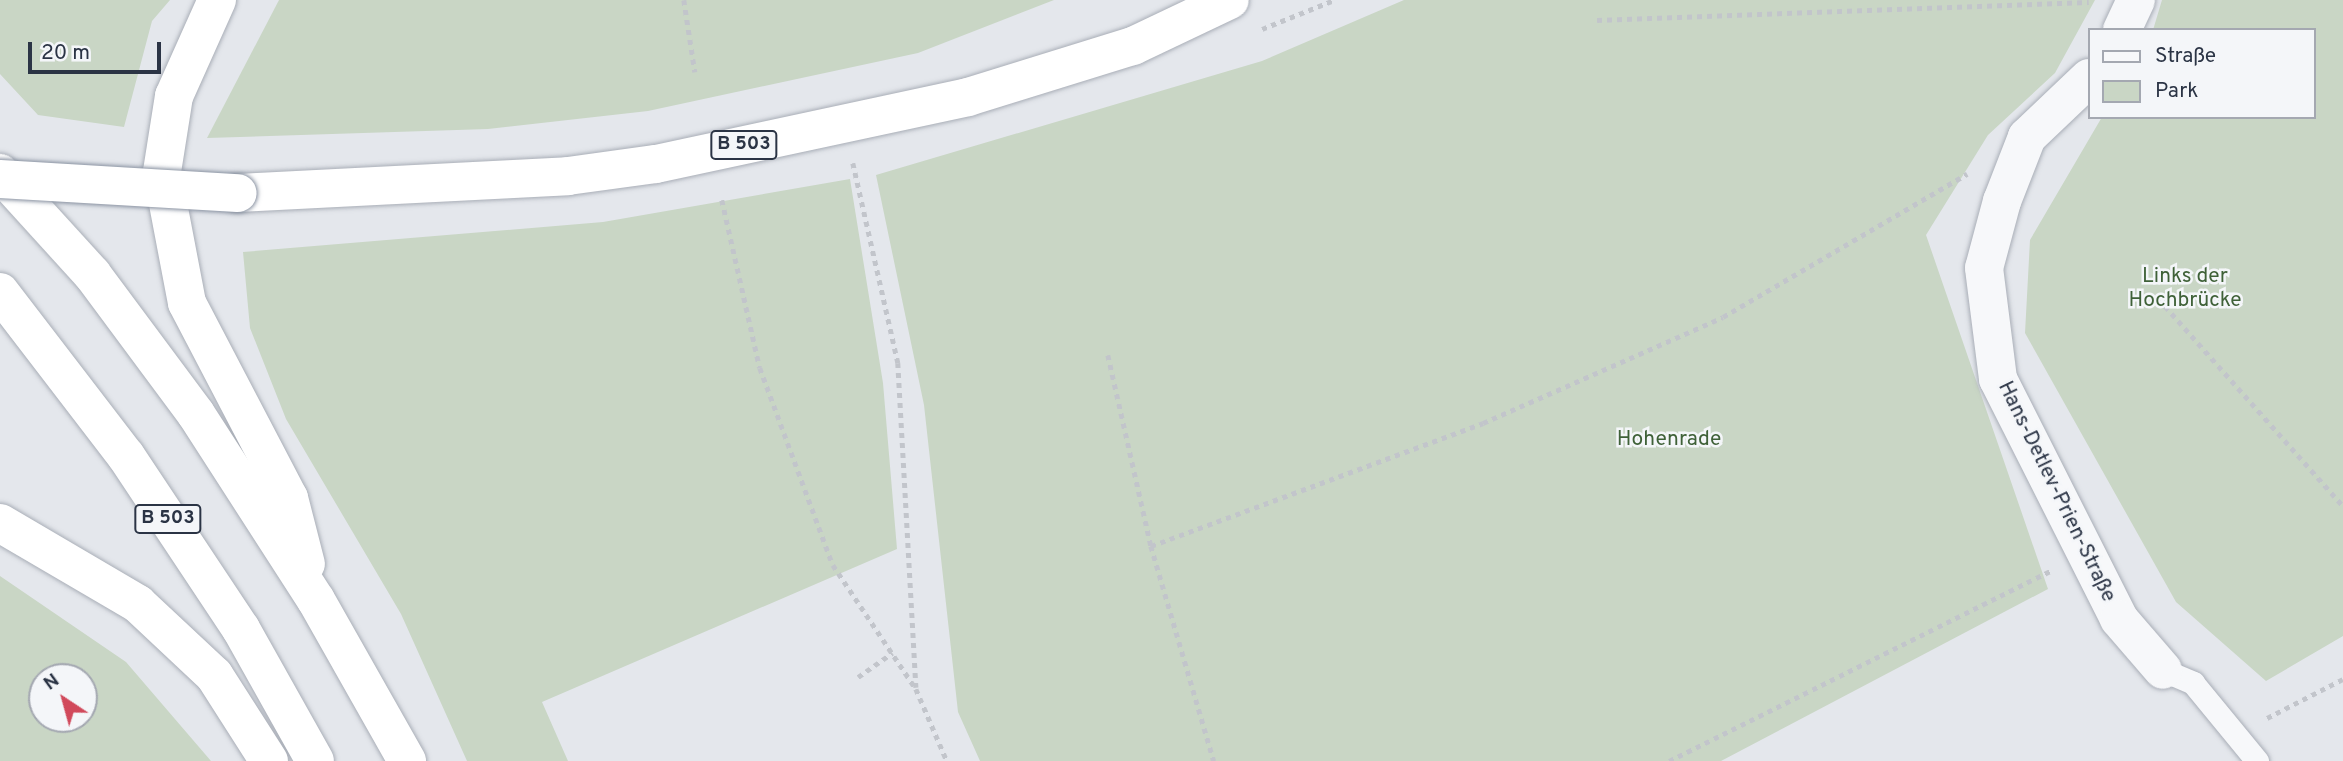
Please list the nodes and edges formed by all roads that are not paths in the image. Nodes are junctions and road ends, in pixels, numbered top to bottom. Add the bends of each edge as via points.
1 (217, 0) edge
2 (1230, 0) edge
3 (2136, 0) edge
4 (2123, 28) edge
5 (2088, 79) edge
6 (0, 173) edge
7 (0, 179) edge
8 (0, 292) edge
9 (0, 523) edge
10 (316, 600) junction
11 (2163, 670) joint
12 (269, 761) edge
13 (315, 761) edge
14 (407, 761) edge
15 (2258, 761) edge

1 - 10 highway via 174,96 162,172 187,303 289,498
2 - 7 highway, B 503, bridge via 1133,46 968,97 656,164 568,176 238,193
3 - 4 street
5 - 11 street, Hans-Detlev-Prien-Straße via 2027,137 1984,268 1998,379 2119,619
6 - 10 highway via 92,274 196,414
8 - 13 highway, B 503 via 126,456 241,629
9 - 12 highway via 138,604 214,675
10 - 14 highway
11 - 15 lane via 2193,683 2238,731

